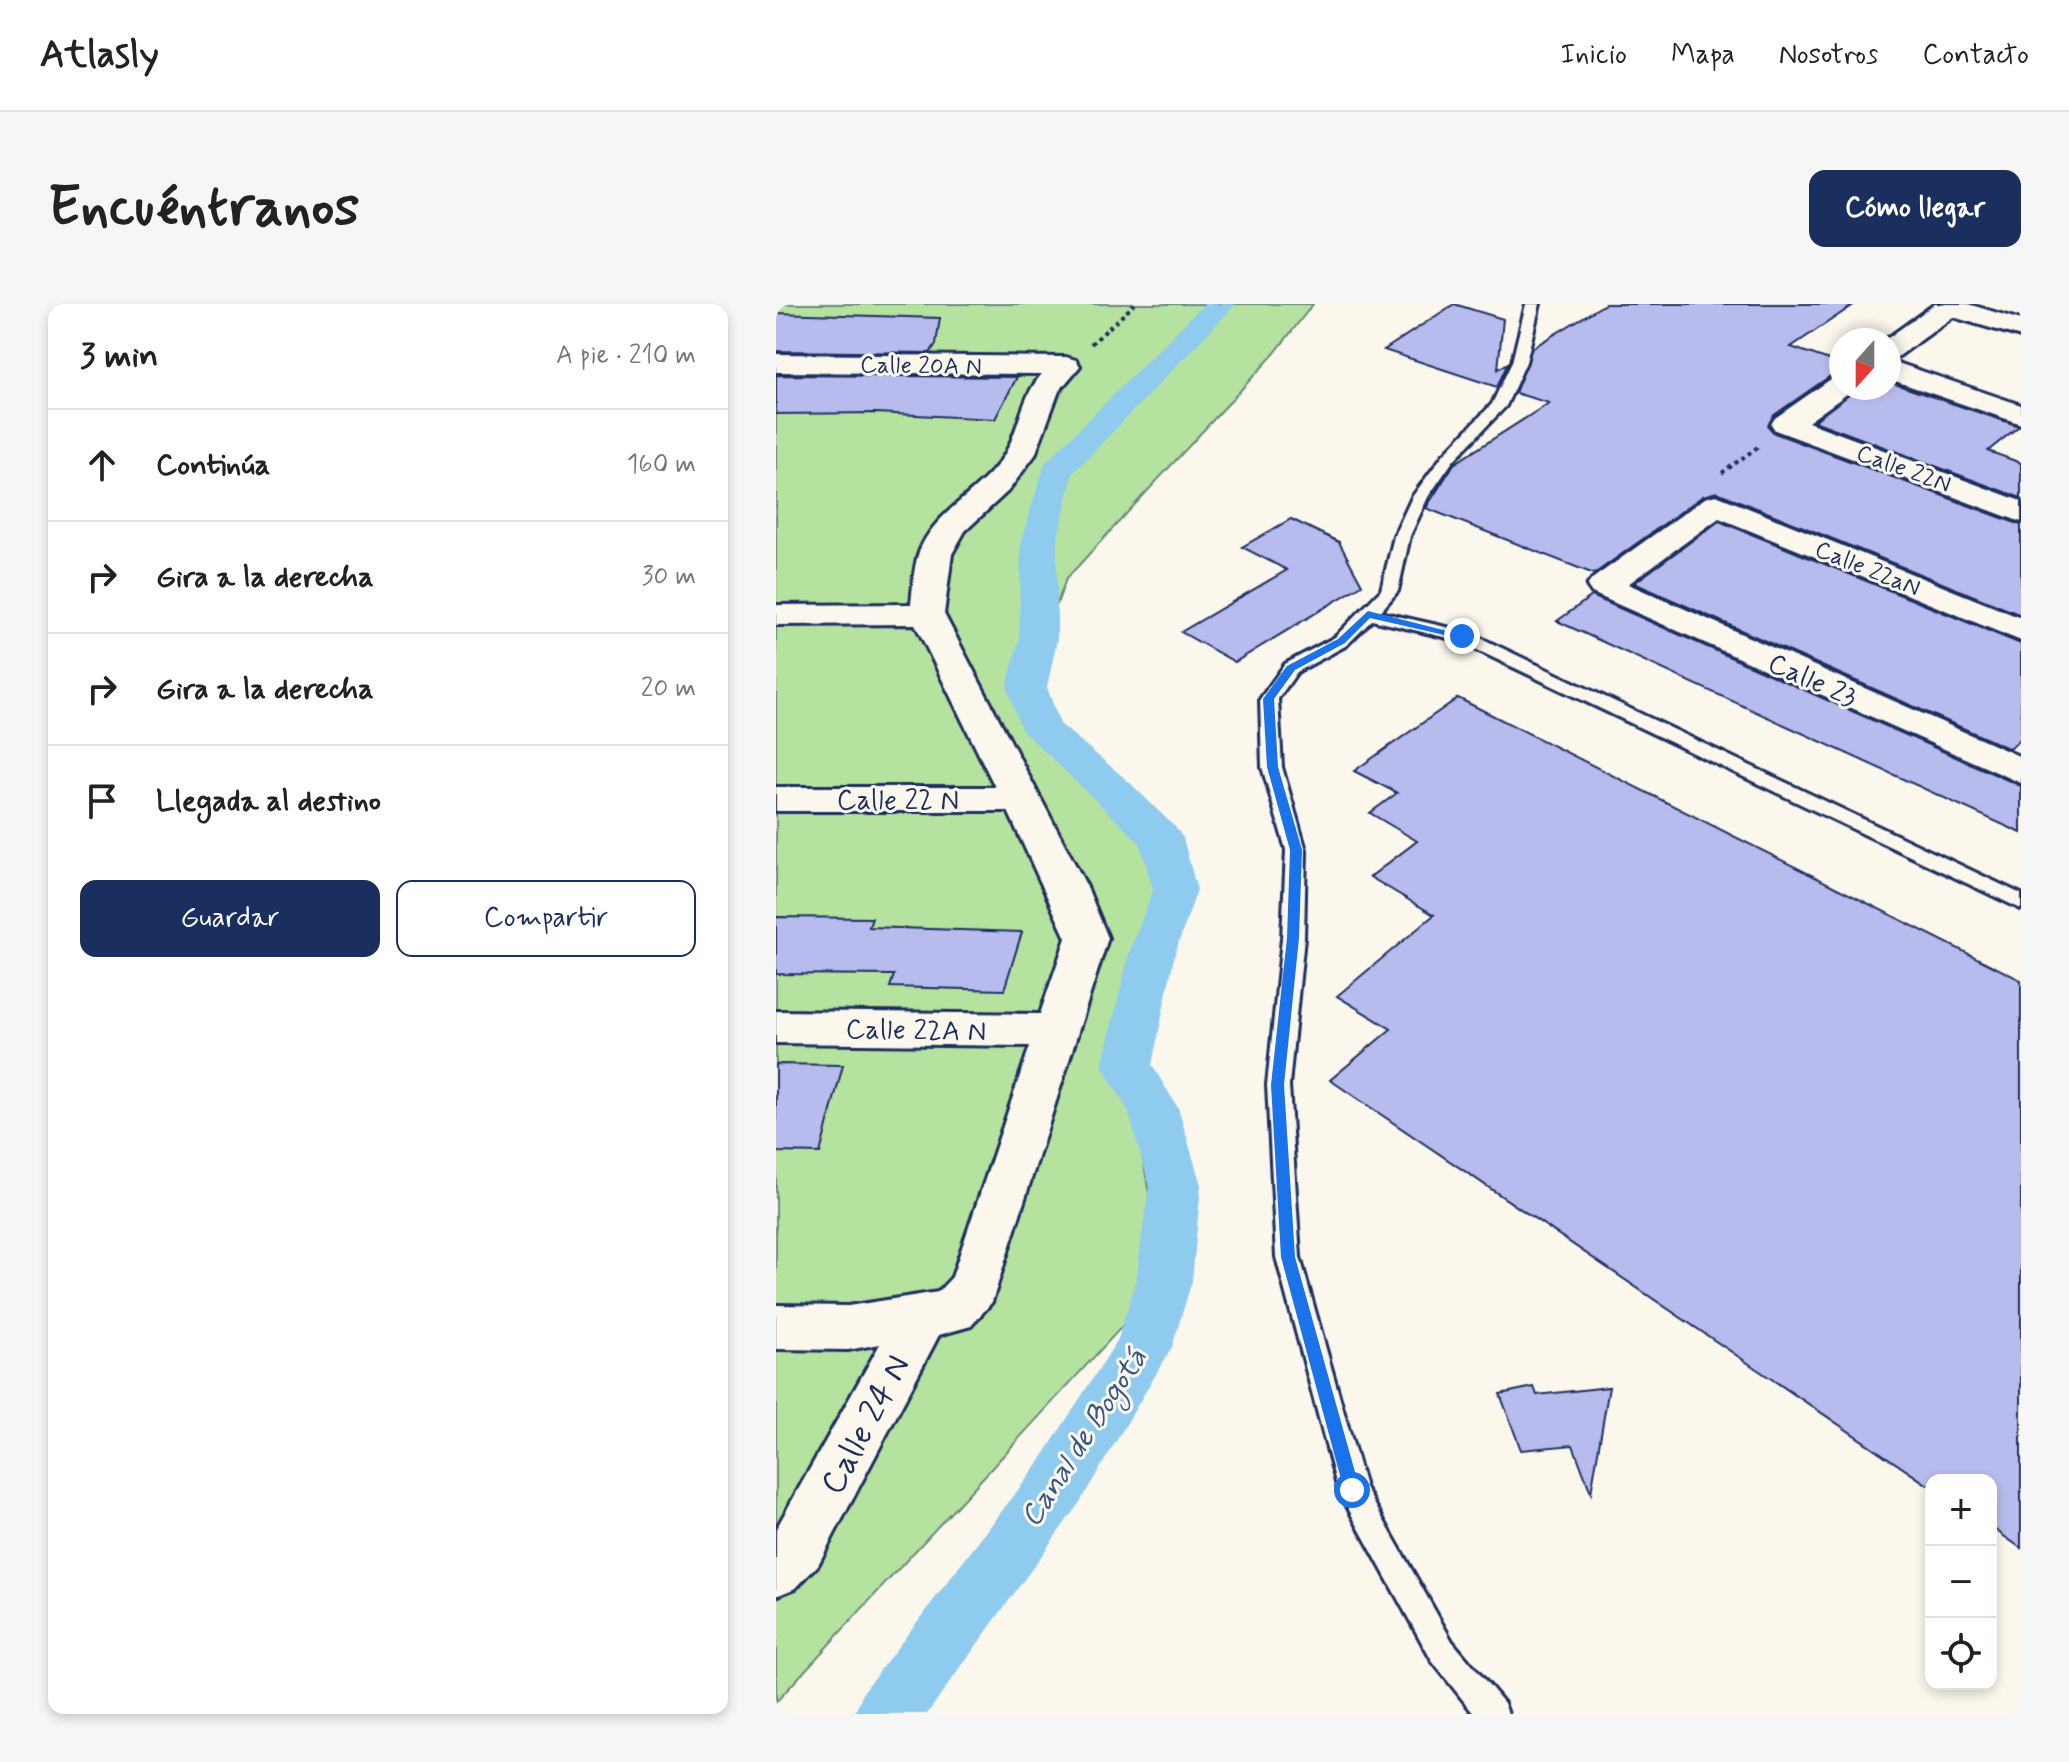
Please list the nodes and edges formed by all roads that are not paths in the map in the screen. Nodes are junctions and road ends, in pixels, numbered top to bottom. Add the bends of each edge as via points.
1 (1533, 304) edge
2 (2021, 329) edge
3 (1901, 341) edge
4 (776, 363) edge
5 (1901, 373) edge
6 (1829, 394) edge
7 (2021, 415) edge
8 (1716, 491) joint
9 (2021, 512) edge
10 (927, 614) junction
11 (1368, 614) junction
12 (776, 615) edge
13 (2021, 630) edge
14 (2021, 771) edge
15 (776, 799) edge
16 (1020, 799) junction
17 (2021, 902) edge
18 (776, 1027) edge
19 (1056, 1030) junction
20 (923, 1316) junction
21 (776, 1327) edge
22 (776, 1569) edge
23 (1493, 1714) edge

1 - 11 lane via 1519,362 1499,406 1448,458 1420,497 1402,536 1389,591
2 - 3 street via 1949,307
4 - 10 street, Calle 20A N via 1066,366 1045,389 1020,455 952,526 935,554
5 - 7 street
6 - 9 street, Calle 22N via 1786,424
8 - 13 street, Calle 22aN
8 - 14 street, Calle 23 via 1604,586
10 - 12 street
10 - 16 street
11 - 17 lane via 1462,636
11 - 23 lane via 1341,641 1291,668 1269,699 1272,767 1296,850 1278,1085 1288,1257 1352,1490 1442,1651
15 - 16 street, Calle 22 N
16 - 19 street via 1087,938
18 - 19 street, Calle 22A N
19 - 20 street via 974,1287 953,1311
20 - 21 street via 848,1328
20 - 22 street, Calle 24 N via 798,1546

